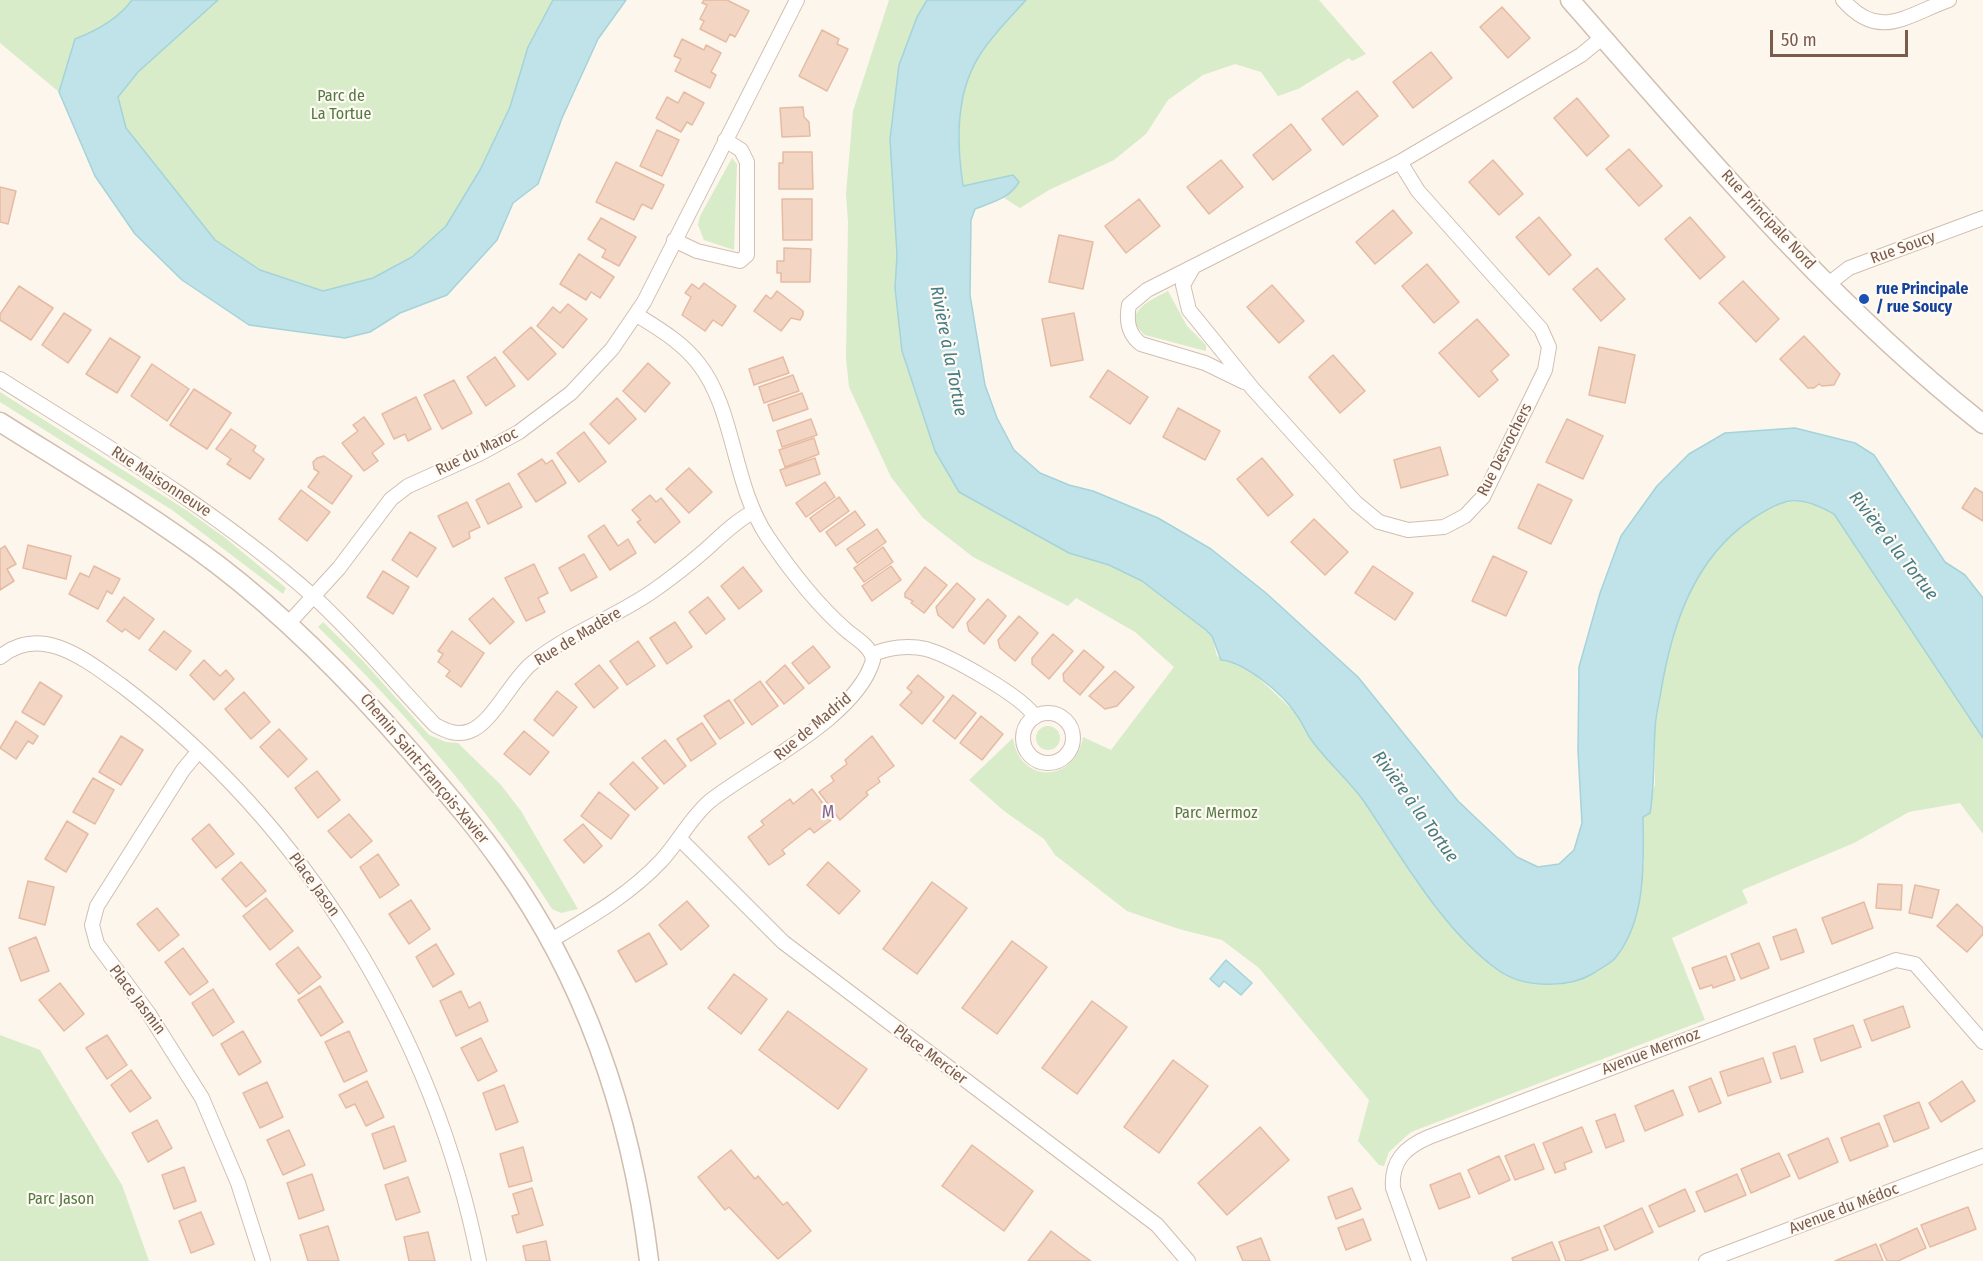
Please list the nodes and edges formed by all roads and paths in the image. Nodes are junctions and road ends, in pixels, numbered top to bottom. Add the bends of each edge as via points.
1 (797, 0) edge
2 (1570, 0) edge
3 (1843, 0) edge
4 (1949, 0) edge
5 (1603, 38) junction
6 (725, 140) junction
7 (1400, 162) junction
8 (1983, 218) edge
9 (674, 240) junction
10 (1194, 266) junction
11 (1827, 285) junction
12 (638, 315) junction
13 (0, 379) edge
14 (1253, 389) junction
15 (0, 422) edge
16 (1983, 424) edge
17 (753, 512) junction
18 (313, 597) junction
19 (288, 624) junction
20 (872, 655) junction
21 (0, 657) edge
22 (1035, 717) dead end
23 (198, 752) junction
24 (679, 838) junction
25 (550, 941) junction
26 (1983, 1042) edge
27 (1983, 1156) edge
28 (263, 1261) edge
29 (479, 1261) edge
30 (649, 1261) edge
31 (1188, 1261) edge
32 (1419, 1261) edge
33 (1706, 1261) edge

1 - 6 street, Rue du Maroc
2 - 5 street, Rue Principale Nord
3 - 4 street via 1862,18 1880,24
5 - 7 street, Rue Desrochers via 1581,55
5 - 11 street, Rue Principale Nord
6 - 9 street, Rue du Maroc
6 - 9 street via 741,150 747,162 747,255 740,261 728,260
7 - 10 street, Rue Desrochers
7 - 14 street, Rue Desrochers via 1418,191 1546,338 1549,347 1545,370 1483,497 1465,516 1444,527 1407,530 1378,522 1356,503
8 - 11 street, Rue Soucy via 1849,267
9 - 12 street, Rue du Maroc
10 - 14 street, Rue Desrochers via 1183,285 1189,310
10 - 14 street, Rue Desrochers via 1136,297 1129,305 1127,315 1133,338 1141,345 1222,369
11 - 16 street, Rue Principale Nord via 1889,345
12 - 17 street via 677,342 706,374 718,399
12 - 18 street, Rue du Maroc via 585,379 546,413 498,445 433,473 391,499
13 - 18 street, Rue Maisonneuve via 203,508
15 - 19 street, Chemin Saint-François-Xavier via 172,532 245,586
17 - 18 street, Rue de Madère via 650,593 542,656 512,683 478,726 461,733 435,724
17 - 20 street via 803,585
18 - 19 street, Rue du Maroc
19 - 25 street, Chemin Saint-François-Xavier via 368,703 447,793 504,866
20 - 22 street via 894,648 928,649 1017,697
20 - 24 street, Rue de Madrid via 863,682 842,704 786,751 712,800
21 - 23 street, Place Jason via 33,643 66,649 134,695
23 - 28 street, Place Jasmin via 97,906 92,925 101,952 149,1014 202,1098 238,1183
23 - 29 street, Place Jason via 251,806 305,871 348,932 382,992 434,1103 462,1187
24 - 25 street, Rue de Madrid via 660,862 623,895
24 - 31 street, Place Mercier via 783,942 1148,1218 1169,1236
25 - 30 street, Chemin Saint-François-Xavier via 582,1005 609,1073 636,1176
26 - 32 street, Avenue Mermoz via 1916,964 1896,960 1429,1137 1411,1144 1399,1157 1392,1178
27 - 33 street, Avenue du Médoc

